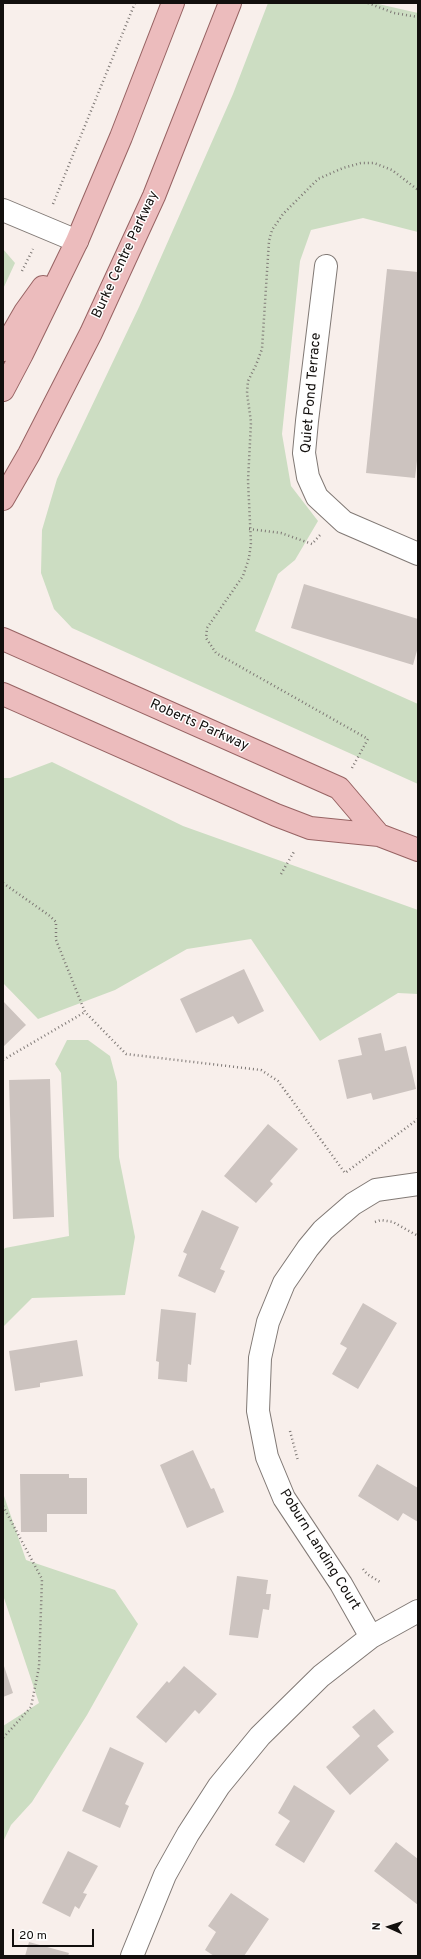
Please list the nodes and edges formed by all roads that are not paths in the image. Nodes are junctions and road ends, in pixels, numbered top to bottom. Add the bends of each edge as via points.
1 (173, 3) edge
2 (230, 3) edge
3 (3, 210) edge
4 (77, 241) junction
5 (326, 266) dead end
6 (3, 350) edge
7 (3, 390) edge
8 (3, 499) edge
9 (418, 554) edge
10 (3, 639) edge
11 (3, 694) edge
12 (379, 836) junction
13 (418, 850) edge
14 (418, 1184) edge
15 (418, 1611) edge
16 (370, 1637) junction
17 (132, 1956) edge

1 - 4 main road
2 - 8 main road, Burke Centre Parkway via 154,196 91,333
3 - 4 street
4 - 6 main road via 25,312
4 - 7 main road
5 - 9 street, Quiet Pond Terrace via 304,453 308,477 317,497 344,522
10 - 12 main road, Roberts Parkway via 339,788
11 - 12 main road via 276,816 310,828
12 - 13 main road
14 - 16 street, Poburn Landing Court via 376,1190 353,1204 323,1230 284,1283 268,1322 260,1358 258,1411 267,1457 284,1498 341,1584
15 - 16 street
16 - 17 street via 295,1700 260,1736 220,1786 200,1814 169,1868

